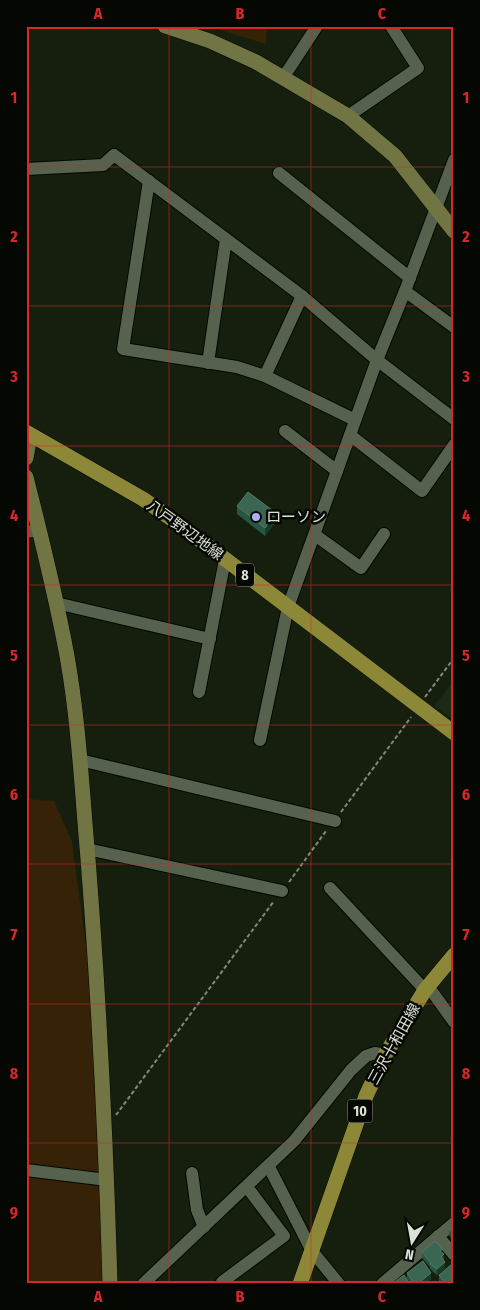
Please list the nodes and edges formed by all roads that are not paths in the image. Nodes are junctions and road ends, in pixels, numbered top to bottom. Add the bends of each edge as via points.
1 (165, 26) edge
2 (317, 26) edge
3 (391, 26) edge
4 (283, 78) junction
5 (348, 116) junction
6 (454, 160) edge
7 (26, 169) edge
8 (279, 173) dead end
9 (149, 180) junction
10 (436, 208) junction
11 (454, 231) edge
12 (226, 239) junction
13 (407, 284) junction
14 (302, 296) junction
15 (454, 327) edge
16 (377, 360) junction
17 (208, 362) junction
18 (265, 376) junction
19 (454, 419) edge
20 (355, 420) junction
21 (285, 431) dead end
22 (28, 434) edge
23 (350, 435) junction
24 (454, 446) edge
25 (26, 458) edge
26 (337, 471) junction
27 (26, 477) edge
28 (33, 531) edge
29 (384, 534) dead end
30 (315, 535) junction
31 (225, 560) junction
32 (56, 603) junction
33 (288, 607) junction
34 (210, 639) junction
35 (199, 692) dead end
36 (454, 733) edge
37 (260, 740) dead end
38 (80, 760) junction
39 (335, 820) road end
40 (87, 849) junction
41 (330, 888) dead end
42 (282, 891) road end
43 (454, 955) edge
44 (426, 988) junction
45 (454, 1022) edge
46 (385, 1055) junction
47 (269, 1167) junction
48 (26, 1170) edge
49 (192, 1173) dead end
50 (107, 1180) junction
51 (248, 1187) junction
52 (454, 1223) edge
53 (204, 1227) junction
54 (438, 1236) junction
55 (312, 1250) junction
56 (454, 1255) edge
57 (149, 1282) edge
58 (110, 1284) edge
59 (223, 1284) edge
60 (300, 1284) edge
61 (339, 1284) edge
62 (382, 1284) edge

1 - 4 street via 210,41
2 - 4 street
3 - 5 street via 418,68
4 - 5 street
5 - 10 street via 395,156
6 - 10 street
7 - 9 street via 103,165 114,155
8 - 13 street
9 - 12 street
9 - 17 street via 123,349
10 - 11 street
10 - 13 street
12 - 14 street
12 - 17 street
13 - 15 street
13 - 16 street
14 - 16 street
14 - 18 street
16 - 19 street
16 - 20 street
17 - 18 street
18 - 20 street
20 - 23 street
21 - 26 street
22 - 25 street
22 - 31 main road, 八戸野辺地線 / 8 via 143,499
23 - 24 street via 422,491
23 - 26 street
26 - 30 street
27 - 28 street
28 - 32 street
29 - 30 street via 360,568
30 - 33 street
31 - 33 main road, 八戸野辺地線 / 8
31 - 34 street
32 - 34 street
32 - 38 street via 67,657
33 - 36 main road, 八戸野辺地線 / 8
33 - 37 street
34 - 35 street
38 - 39 street
38 - 40 street
40 - 42 street
40 - 50 street
41 - 44 street
43 - 44 main road, 三沢十和田線 / 10
44 - 45 street
44 - 46 main road, 三沢十和田線 / 10
46 - 47 street via 375,1053 366,1056 351,1070 294,1142
46 - 55 main road, 三沢十和田線 / 10 via 366,1096
47 - 51 street
47 - 55 street
48 - 50 street
49 - 53 street via 197,1210
50 - 58 street
51 - 53 street
51 - 59 street via 284,1236
52 - 54 street
53 - 57 street
54 - 56 street
54 - 62 street
55 - 60 main road, 三沢十和田線 / 10
55 - 61 street

